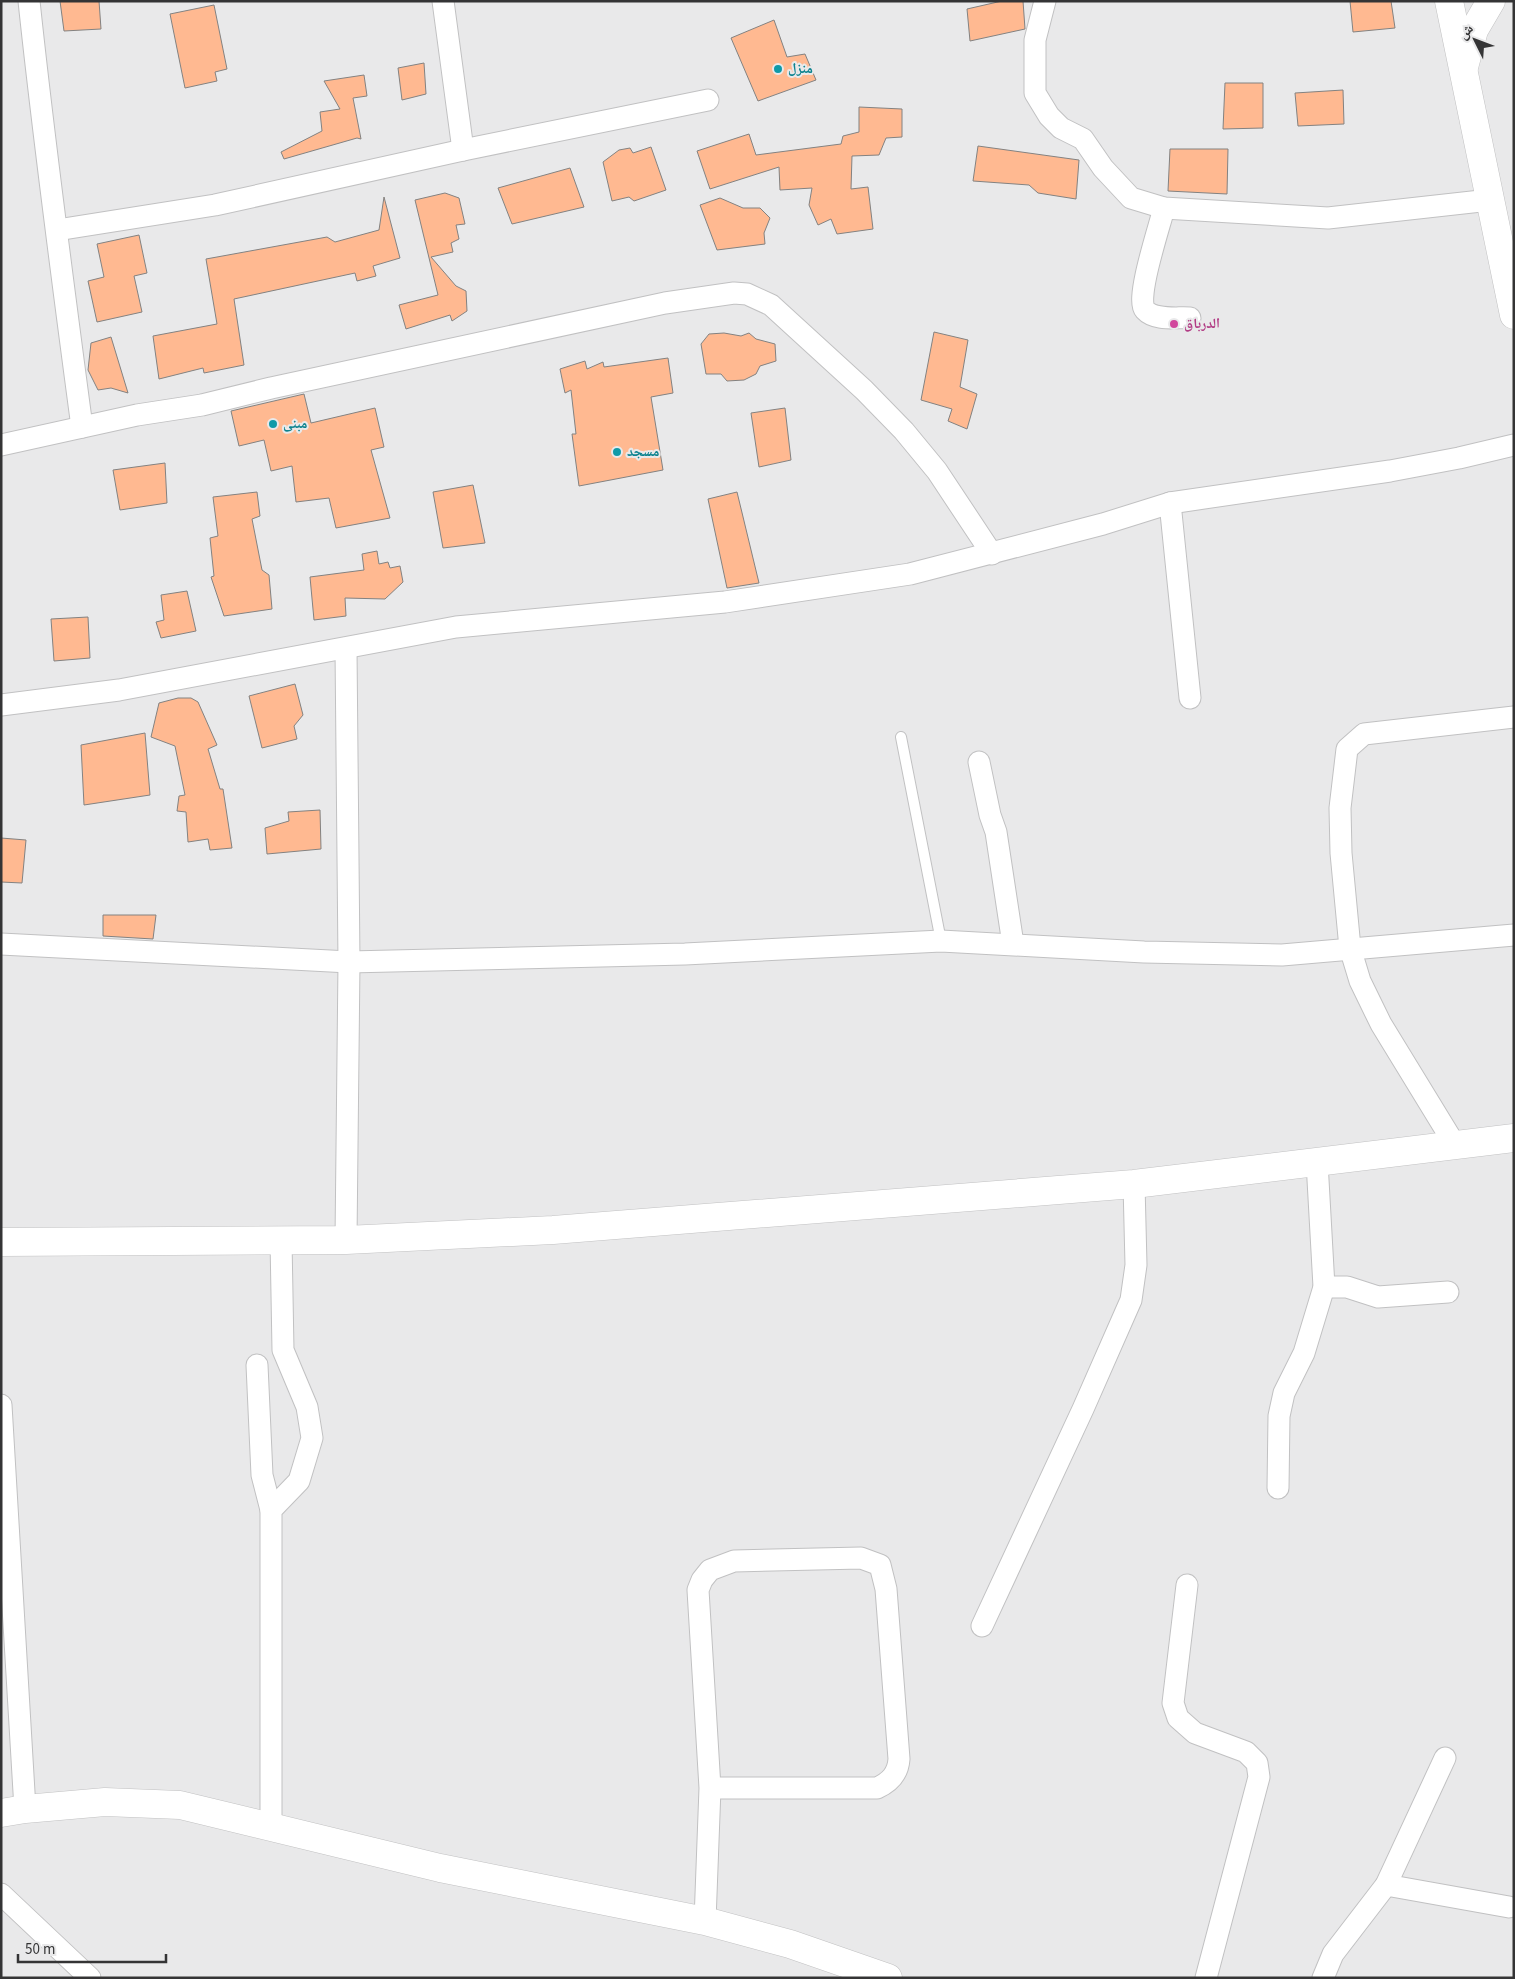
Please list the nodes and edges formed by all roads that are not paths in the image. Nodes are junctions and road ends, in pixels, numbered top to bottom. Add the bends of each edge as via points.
1 (29, 1) edge
2 (443, 1) edge
3 (1045, 1) edge
4 (1448, 1) edge
5 (1491, 1) edge
6 (1462, 70) junction
7 (708, 100) dead end
8 (463, 150) junction
9 (1490, 200) junction
10 (1164, 208) junction
11 (57, 230) junction
12 (1514, 315) edge
13 (1190, 318) dead end
14 (82, 426) junction
15 (1, 445) edge
16 (1514, 445) edge
17 (1170, 503) junction
18 (992, 554) junction
19 (346, 649) junction
20 (1190, 698) dead end
21 (1, 705) edge
22 (1514, 717) edge
23 (901, 737) dead end
24 (979, 762) dead end
25 (1514, 935) edge
26 (941, 941) junction
27 (1, 944) edge
28 (1013, 944) junction
29 (1350, 948) junction
30 (349, 962) junction
31 (1514, 1138) edge
32 (1455, 1146) junction
33 (1317, 1162) junction
34 (1134, 1184) junction
35 (280, 1240) junction
36 (346, 1240) junction
37 (1, 1242) edge
38 (1324, 1287) junction
39 (1448, 1292) dead end
40 (257, 1366) dead end
41 (1, 1405) edge
42 (1278, 1488) dead end
43 (270, 1510) junction
44 (1187, 1585) dead end
45 (982, 1626) dead end
46 (1445, 1758) dead end
47 (710, 1788) junction
48 (13, 1811) edge
49 (271, 1826) junction
50 (1386, 1885) junction
51 (1, 1894) edge
52 (1509, 1907) dead end
53 (706, 1921) junction
54 (90, 1978) edge
55 (888, 1978) edge
56 (1206, 1978) edge
57 (1324, 1978) edge

1 - 11 street
2 - 8 street
3 - 10 street via 1035,40 1035,93 1049,116 1061,128 1083,139 1103,168 1131,198
4 - 6 street
5 - 6 street via 1474,30
6 - 9 street
7 - 8 street
8 - 11 street via 215,205
9 - 10 street via 1328,218
9 - 12 street
10 - 13 street via 1142,304 1157,316
11 - 14 street
14 - 15 street
14 - 18 street via 202,405 665,303 747,294 771,305 904,431 938,471
16 - 17 street via 1390,471
17 - 18 street
17 - 20 street
18 - 19 street via 910,574 817,589 724,602 456,626
19 - 21 street via 119,690
19 - 30 street
22 - 29 street via 1364,734 1347,749 1340,808
23 - 26 lane
24 - 28 street via 996,832
25 - 29 street
26 - 28 street
26 - 30 street via 685,954
27 - 30 street
28 - 29 street via 1144,952 1282,955
29 - 32 street via 1360,981 1381,1024
30 - 36 street
31 - 32 street
32 - 33 street
33 - 34 street
33 - 38 street
34 - 36 street via 553,1230
34 - 45 street via 1136,1264 1131,1300
35 - 36 street
35 - 37 street
35 - 43 street via 283,1350 307,1407 312,1438 299,1481
38 - 39 street via 1347,1288 1378,1297
38 - 42 street via 1304,1352 1284,1393 1279,1416
40 - 43 street via 262,1476
41 - 48 street
43 - 49 street
44 - 56 street via 1173,1703 1178,1718 1195,1733 1246,1752 1257,1763 1259,1777
46 - 50 street
47 - 47 street via 877,1788 891,1780 899,1768 900,1759 886,1589 880,1565 861,1558 734,1562 710,1570 702,1580 698,1590
47 - 53 street
48 - 49 street via 106,1802 180,1805
49 - 53 street via 440,1868
50 - 52 street
50 - 57 street via 1333,1954
51 - 54 street
53 - 55 street via 790,1944

